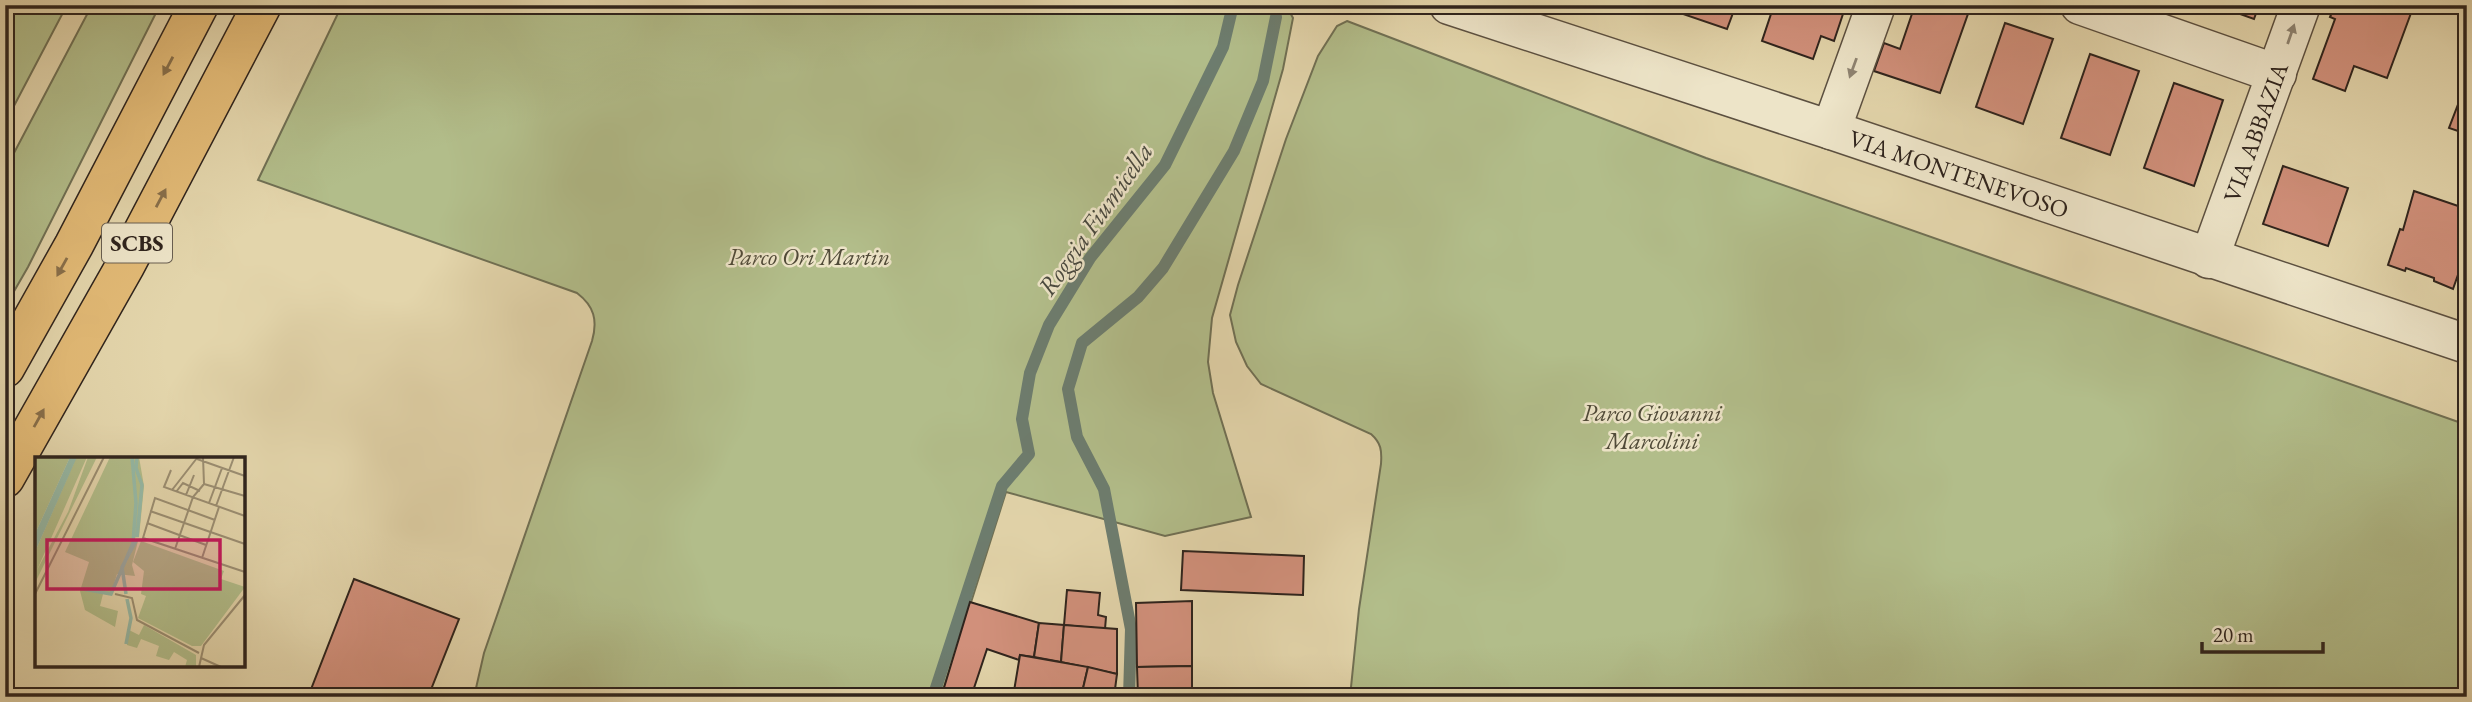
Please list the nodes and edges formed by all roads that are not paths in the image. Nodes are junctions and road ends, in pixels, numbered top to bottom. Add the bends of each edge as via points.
1 (199, 5) edge
2 (262, 5) edge
3 (1449, 5) edge
4 (1876, 5) edge
5 (2080, 5) edge
6 (2301, 5) edge
7 (2277, 74) junction
8 (1831, 130) junction
9 (2209, 259) junction
10 (2467, 344) edge
11 (5, 368) edge
12 (5, 478) edge

1 -> 11 highway, SCBS
12 -> 2 highway, SCBS via 125,267
3 - 8 street, VIA MONTENEVOSO
4 -> 8 street
5 - 7 street
7 -> 6 street, VIA ABBAZIA
7 - 9 street, VIA ABBAZIA
8 - 9 street, VIA MONTENEVOSO
9 - 10 street, VIA MONTENEVOSO

